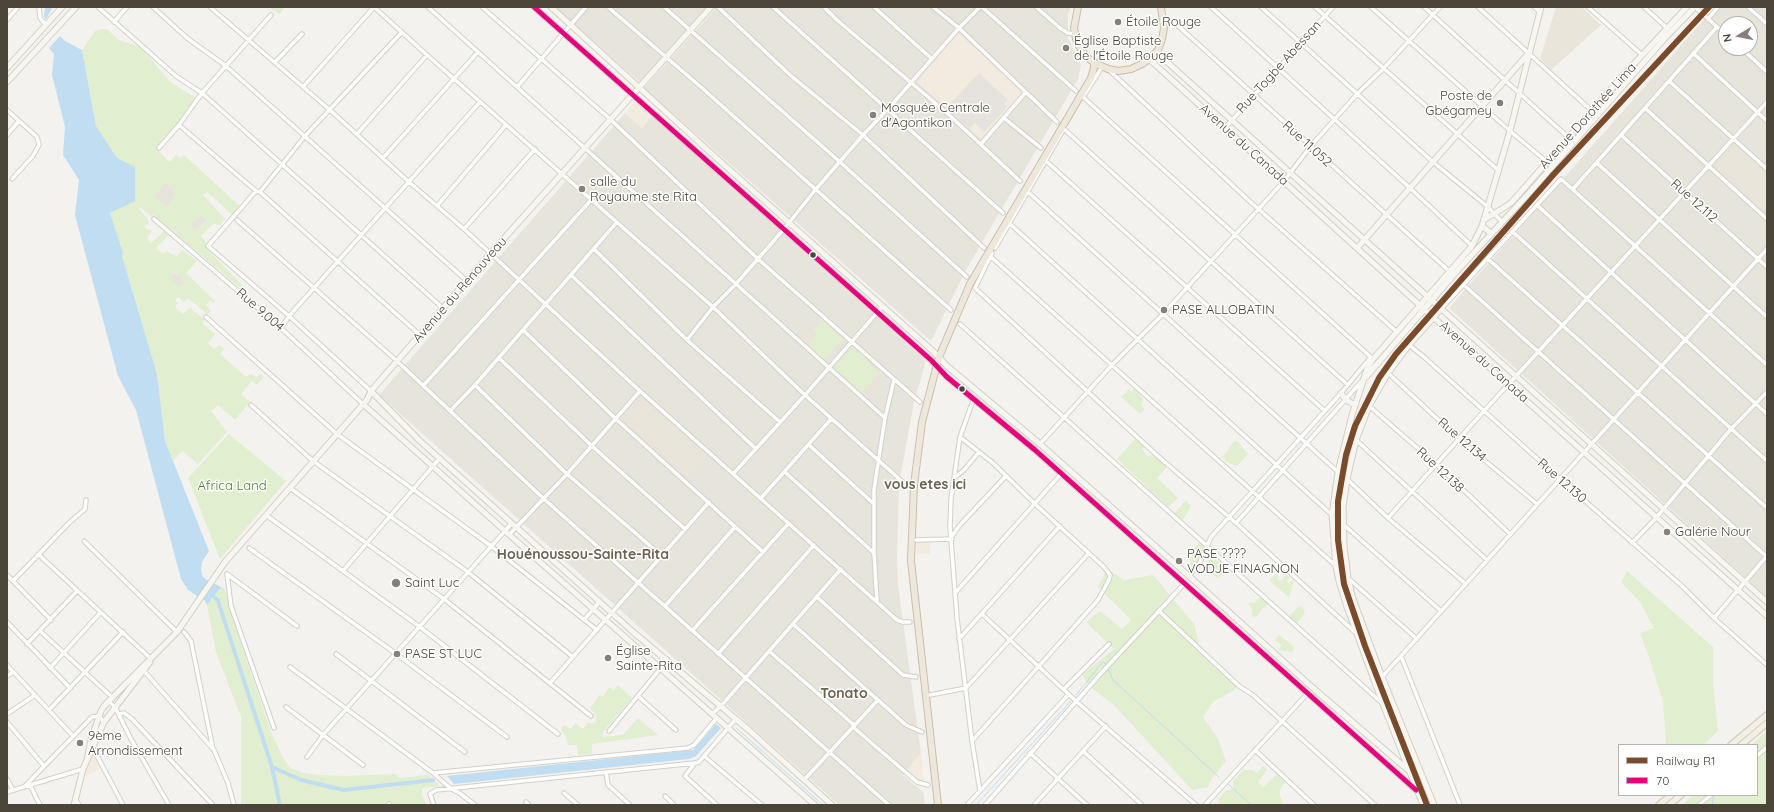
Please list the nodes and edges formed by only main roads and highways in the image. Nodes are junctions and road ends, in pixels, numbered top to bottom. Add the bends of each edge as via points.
1 (62, 7) edge
2 (76, 7) edge
3 (534, 7) edge
4 (551, 7) edge
5 (711, 7) edge
6 (1078, 7) edge
7 (1161, 7) edge
8 (1687, 7) edge
9 (1695, 7) edge
10 (1541, 10) edge
11 (1156, 52) junction
12 (1528, 53) junction
13 (1149, 59) junction
14 (1094, 63) junction
15 (7, 68) edge
16 (7, 82) edge
17 (639, 88) junction
18 (634, 94) junction
19 (712, 154) junction
20 (705, 161) junction
21 (1508, 205) junction
22 (1514, 210) junction
23 (1485, 219) junction
24 (1482, 226) junction
25 (1492, 234) junction
26 (1364, 240) junction
27 (1358, 247) junction
28 (1428, 296) junction
29 (1432, 301) junction
30 (1420, 305) junction
31 (1441, 309) junction
32 (1425, 310) junction
33 (1434, 317) junction
34 (939, 357) junction
35 (937, 366) junction
36 (1365, 378) junction
37 (371, 391) junction
38 (1341, 393) road end
39 (365, 402) junction
40 (1355, 405) junction
41 (1688, 532) junction
42 (1681, 540) junction
43 (1767, 602) edge
44 (1767, 616) edge
45 (157, 653) junction
46 (1767, 715) edge
47 (1767, 723) edge
48 (1732, 744) edge
49 (1742, 744) edge
50 (87, 760) junction
51 (1408, 770) junction
52 (1416, 790) junction
53 (1670, 796) edge
54 (1680, 796) edge
55 (75, 802) edge
56 (1421, 804) edge
57 (815, 805) edge
58 (832, 805) edge
59 (938, 805) edge
60 (1434, 805) edge
61 (1659, 805) edge
62 (1669, 805) edge

1 - 15 main road
2 - 16 main road
3 - 18 main road
4 - 17 main road
5 - 17 main road, Avenue du Renouveau
6 - 14 highway via 1074,20 1075,34 1081,50
7 - 11 highway via 1164,19 1163,36
8 - 21 main road, Avenue Dorothée Lima
9 - 22 main road, Avenue Dorothée Lima
10 - 12 main road
11 - 13 highway
11 - 26 main road, Avenue du Canada
12 - 23 main road via 1520,94
12 - 26 main road
13 - 14 highway via 1128,70 1105,68
13 - 27 main road, Avenue du Canada
14 - 34 highway via 1091,78 970,284
17 - 18 main road, Avenue du Renouveau
17 - 19 main road
18 - 20 main road
18 - 37 main road, Avenue du Renouveau
19 - 20 main road
19 - 34 main road
20 - 35 main road
21 - 22 main road
21 - 23 main road, Avenue Dorothée Lima
22 - 25 main road, Avenue Dorothée Lima
23 - 24 main road
24 - 25 main road
24 - 28 main road via 1472,246
25 - 29 main road, Avenue Dorothée Lima
26 - 27 main road
26 - 28 main road, Avenue du Canada
27 - 30 main road, Avenue du Canada
28 - 29 main road, Avenue du Canada
28 - 30 main road
29 - 31 main road, Avenue du Canada
29 - 32 main road, Avenue Dorothée Lima
30 - 32 main road, Avenue du Canada
30 - 36 main road via 1372,358
31 - 33 main road
31 - 41 main road, Avenue du Canada
32 - 33 main road, Avenue du Canada
32 - 36 main road, Avenue Dorothée Lima
33 - 42 main road, Avenue du Canada
33 - 60 main road via 1388,373 1370,406 1356,440 1343,507 1348,578 1352,596
34 - 35 highway
34 - 51 main road
35 - 52 main road
35 - 59 highway via 919,440 911,541 913,586
36 - 40 main road
37 - 39 main road, Avenue du Renouveau
37 - 58 main road via 420,441
38 - 40 main road via 1346,400
39 - 45 main road, Avenue du Renouveau via 214,577 177,632
39 - 57 main road via 509,535
40 - 51 main road via 1338,472 1332,515 1336,567 1343,595
41 - 42 main road
41 - 43 main road, Avenue du Canada
42 - 44 main road, Avenue du Canada
45 - 50 main road via 104,722
45 - 50 main road via 110,699 99,716
46 - 48 main road
47 - 49 main road
50 - 55 main road
51 - 52 main road
52 - 56 main road
53 - 61 main road
54 - 62 main road

